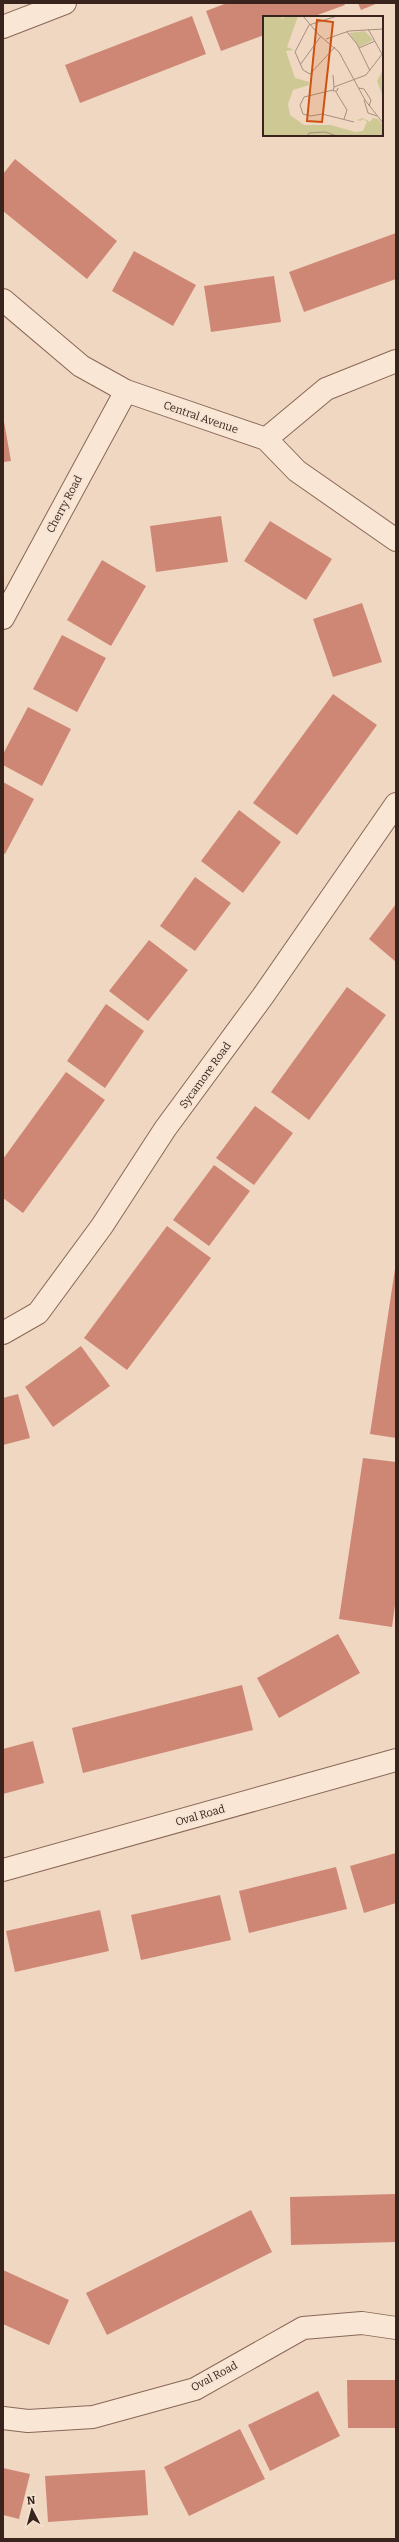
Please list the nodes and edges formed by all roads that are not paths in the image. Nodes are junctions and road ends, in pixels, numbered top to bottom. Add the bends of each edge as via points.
1 (65, 3) edge
2 (3, 27) edge
3 (3, 300) edge
4 (396, 361) edge
5 (126, 391) junction
6 (266, 439) junction
7 (396, 540) edge
8 (3, 618) edge
9 (396, 804) edge
10 (3, 1332) edge
11 (396, 1760) edge
12 (3, 1870) edge
13 (396, 2328) edge
14 (3, 2418) edge

1 - 2 street
3 - 5 street, Central Avenue via 81,366
4 - 6 street via 326,389
5 - 6 street, Central Avenue
5 - 8 street, Cherry Road
6 - 7 street, Central Avenue via 297,471
9 - 10 street, Sycamore Road via 263,996 165,1129 102,1226 38,1313
11 - 12 street, Oval Road
13 - 14 street, Oval Road via 362,2323 303,2328 194,2389 92,2417 28,2421

